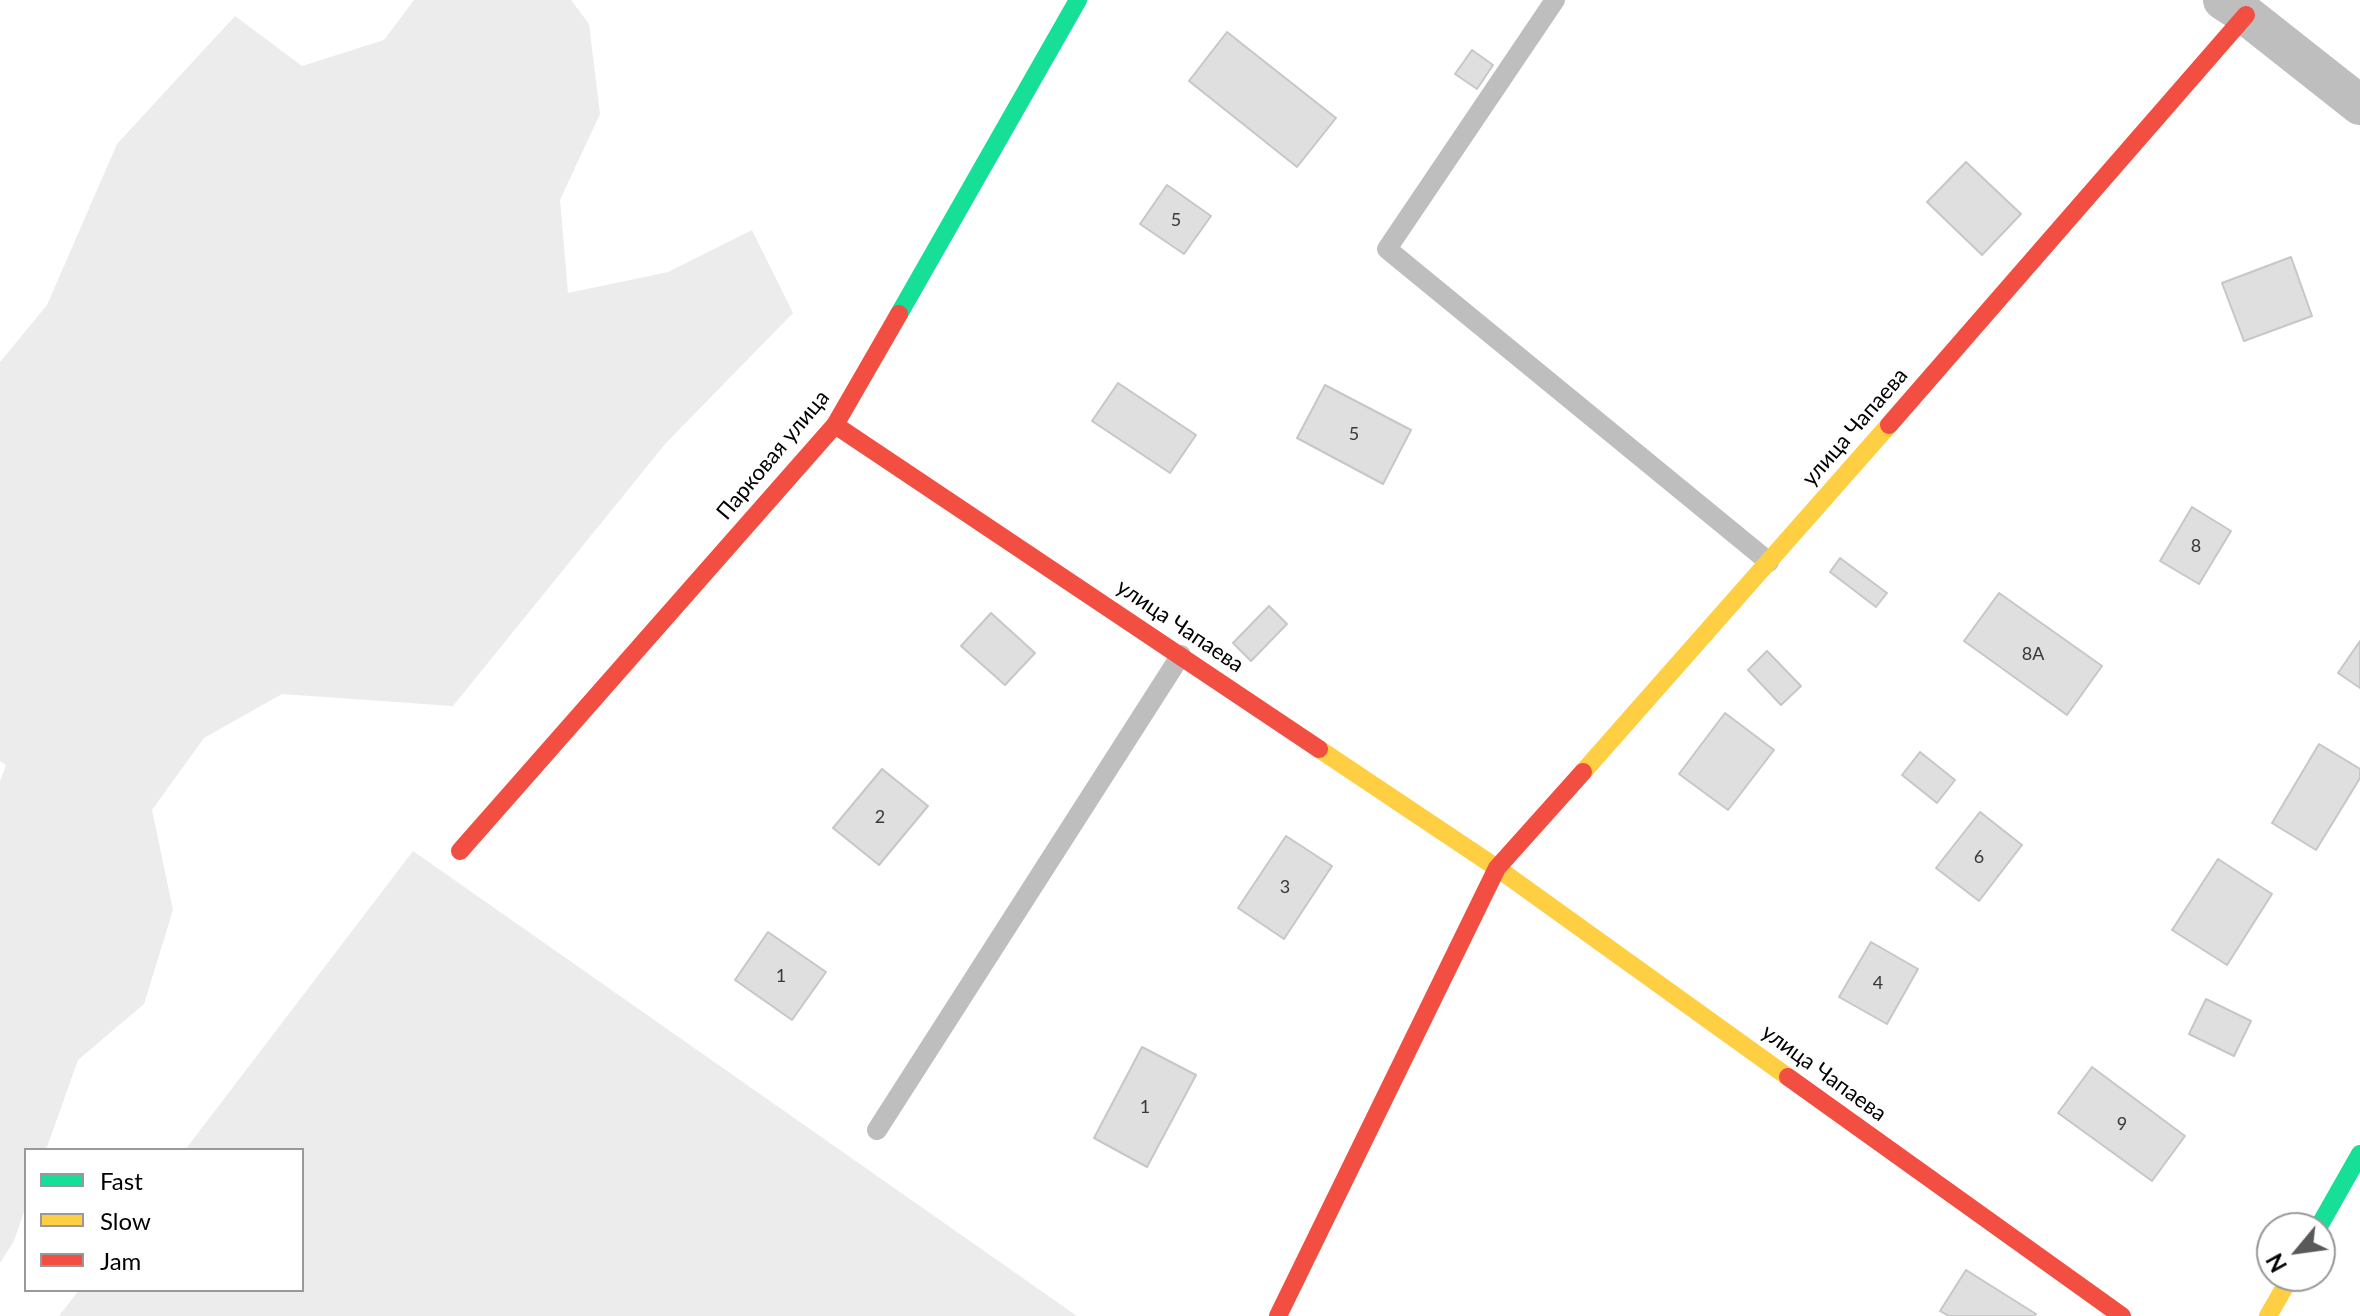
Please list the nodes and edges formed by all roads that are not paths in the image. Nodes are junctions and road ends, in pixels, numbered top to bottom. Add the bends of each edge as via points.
1 (1078, 0) edge
2 (1555, 0) edge
3 (2235, 8) edge
4 (2360, 105) edge
5 (835, 425) junction
6 (1769, 562) junction
7 (1181, 655) junction
8 (460, 851) dead end
9 (1497, 868) junction
10 (877, 1130) dead end
11 (2360, 1154) edge
12 (2327, 1212) edge
13 (2282, 1292) edge
14 (1278, 1316) edge
15 (2122, 1316) edge
16 (2268, 1316) edge

1 - 5 street, Парковая улица
2 - 6 lane via 1387,249
3 - 4 street
3 - 6 street, улица Чапаева
5 - 7 street, улица Чапаева
5 - 8 street, Парковая улица
6 - 9 street, улица Чапаева
7 - 9 street, улица Чапаева
7 - 10 lane
9 - 14 street, улица Чапаева
9 - 15 street, улица Чапаева
11 - 12 street
13 - 16 street

